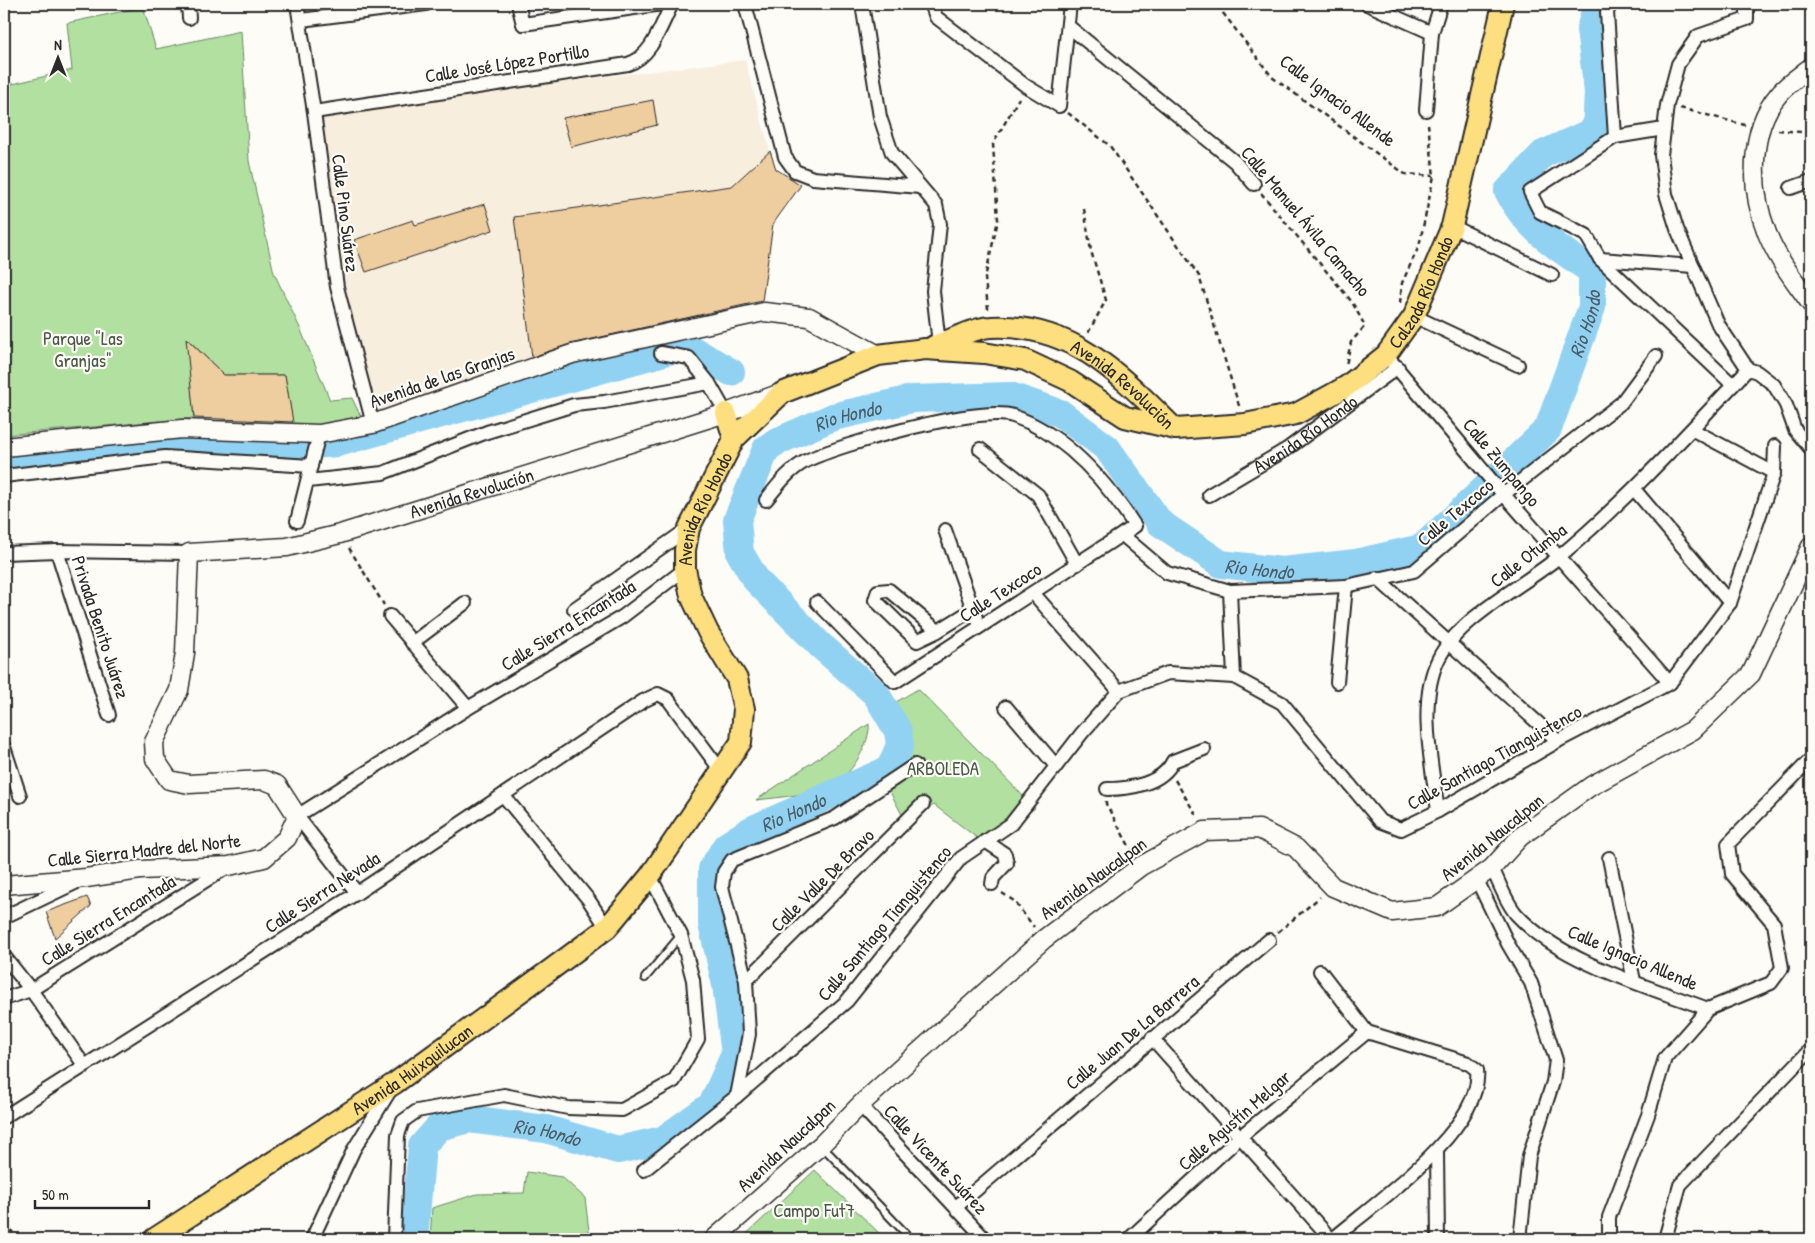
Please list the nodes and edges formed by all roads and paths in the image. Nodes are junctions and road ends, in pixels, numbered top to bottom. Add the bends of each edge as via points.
1 (188, 4) edge
2 (297, 4) edge
3 (426, 4) edge
4 (518, 4) edge
5 (662, 4) edge
6 (672, 4) edge
7 (745, 4) edge
8 (862, 4) edge
9 (931, 4) edge
10 (1070, 4) edge
11 (1222, 4) edge
12 (1367, 4) edge
13 (1441, 4) edge
14 (1504, 4) edge
15 (1611, 4) edge
16 (1747, 4) edge
17 (189, 18) dead end
18 (301, 20) junction
19 (1068, 26) junction
20 (1432, 33) junction
21 (1811, 67) edge
22 (1026, 86) junction
23 (1667, 105) junction
24 (1059, 106) junction
25 (1426, 110) joint
26 (314, 112) junction
27 (1760, 128) junction
28 (1664, 129) junction
29 (1811, 133) edge
30 (1615, 137) junction
31 (1434, 176) junction
32 (1811, 181) edge
33 (1254, 184) joint
34 (920, 187) junction
35 (1791, 188) dead end
36 (1084, 209) dead end
37 (1452, 226) junction
38 (1600, 259) junction
39 (1693, 266) junction
40 (1552, 276) dead end
41 (1811, 304) edge
42 (1414, 316) junction
43 (990, 326) junction
44 (1400, 334) junction
45 (932, 347) junction
46 (1080, 347) junction
47 (661, 353) dead end
48 (878, 355) junction
49 (1656, 356) dead end
50 (1392, 361) junction
51 (1518, 365) dead end
52 (1748, 369) junction
53 (709, 383) junction
54 (1732, 385) junction
55 (1347, 386) junction
56 (782, 393) junction
57 (726, 413) junction
58 (373, 424) junction
59 (1244, 424) junction
60 (1176, 429) junction
61 (1693, 430) junction
62 (318, 436) junction
63 (734, 439) junction
64 (1775, 446) dead end
65 (4, 447) edge
66 (980, 449) dead end
67 (1811, 449) edge
68 (311, 466) junction
69 (1774, 473) junction
70 (4, 476) edge
71 (308, 481) junction
72 (1634, 489) junction
73 (1501, 491) junction
74 (1209, 495) dead end
75 (766, 500) dead end
76 (297, 521) dead end
77 (689, 528) junction
78 (945, 530) dead end
79 (1130, 530) junction
80 (340, 534) junction
81 (1811, 546) edge
82 (58, 550) junction
83 (4, 553) edge
84 (189, 553) junction
85 (1559, 556) junction
86 (1077, 564) junction
87 (685, 569) junction
88 (1377, 578) junction
89 (1346, 586) junction
90 (1230, 590) junction
91 (1034, 594) junction
92 (817, 602) dead end
93 (465, 603) dead end
94 (1730, 603) junction
95 (574, 609) dead end
96 (972, 610) junction
97 (390, 616) joint
98 (980, 626) junction
99 (938, 632) junction
100 (412, 643) junction
101 (1449, 643) junction
102 (1234, 677) junction
103 (1337, 682) dead end
104 (1670, 683) junction
105 (1119, 691) junction
106 (1006, 707) dead end
107 (468, 708) junction
108 (110, 715) dead end
109 (1558, 741) junction
110 (4, 747) edge
111 (1204, 749) dead end
112 (1811, 759) edge
113 (915, 765) dead end
114 (1056, 766) junction
115 (1169, 770) junction
116 (722, 772) junction
117 (1107, 789) joint
118 (503, 795) junction
119 (20, 796) dead end
120 (924, 804) dead end
121 (1438, 811) junction
122 (297, 816) junction
123 (1205, 831) junction
124 (985, 841) junction
125 (1608, 858) dead end
126 (229, 866) junction
127 (1140, 866) junction
128 (1492, 868) junction
129 (650, 876) junction
130 (86, 878) junction
131 (1477, 880) junction
132 (992, 884) joint
133 (4, 885) edge
134 (1333, 887) junction
135 (357, 893) junction
136 (4, 917) edge
137 (607, 928) junction
138 (681, 936) junction
139 (1044, 940) junction
140 (1269, 940) joint
141 (4, 956) edge
142 (1320, 971) dead end
143 (645, 978) dead end
144 (746, 982) junction
145 (1634, 982) junction
146 (32, 990) junction
147 (4, 999) edge
148 (1708, 1009) junction
149 (1367, 1032) junction
150 (1152, 1038) junction
151 (1811, 1049) edge
152 (84, 1066) junction
153 (395, 1083) junction
154 (738, 1096) junction
155 (860, 1105) junction
156 (4, 1117) edge
157 (1241, 1136) junction
158 (821, 1145) junction
159 (1437, 1151) junction
160 (644, 1170) dead end
161 (956, 1207) junction
162 (4, 1222) edge
163 (15, 1235) dead end
164 (154, 1239) edge
165 (312, 1239) edge
166 (394, 1239) edge
167 (715, 1239) edge
168 (911, 1239) edge
169 (985, 1239) edge
170 (1129, 1239) edge
171 (1332, 1239) edge
172 (1438, 1239) edge
173 (1520, 1239) edge
174 (1609, 1239) edge
175 (1665, 1239) edge

1 - 17 street
2 - 18 street, Calle Pino Suárez
3 - 18 street
4 - 5 street via 523,24
6 - 26 street, Calle José López Portillo via 646,53 638,61
7 - 34 street via 785,157 795,171 813,178
8 - 34 street via 883,126 892,153
9 - 22 street via 936,17
10 - 19 street
11 - 31 path, Calle Ignacio Allende via 1223,14 1272,77 1405,174
12 - 20 street
13 - 20 street
14 - 37 main road, Calzada Río Hondo
15 - 30 street via 1607,12
16 - 23 street via 1747,19 1698,36 1678,64
18 - 26 street, Calle Pino Suárez
19 - 24 street
19 - 33 street, Calle Manuel Ávila Camacho via 1235,162
20 - 25 street
21 - 27 main road via 1779,94
22 - 24 street
22 - 43 path via 993,144 998,220 985,278
23 - 27 path
23 - 28 street
24 - 59 path via 1110,146 1199,276
25 - 31 path
26 - 58 street, Calle Pino Suárez via 337,287
27 - 29 path
27 - 41 main road via 1754,163 1758,202 1766,232 1783,264
28 - 30 street
28 - 39 street via 1661,155 1666,194
30 - 38 street via 1530,192 1540,212 1586,236
31 - 44 path via 1419,246 1402,283
32 - 35 street
33 - 55 path, Calle Manuel Ávila Camacho via 1352,302 1366,326 1351,342 1346,358
34 - 45 street via 936,205 940,224 933,291
36 - 46 path via 1091,251 1106,300
37 - 40 street
37 - 42 main road, Calzada Río Hondo
38 - 39 street
38 - 54 street
39 - 52 street via 1718,324
42 - 44 main road, Calzada Río Hondo
42 - 51 street
43 - 45 main road, Avenida Revolución
43 - 46 main road, Avenida Revolución via 1041,331
44 - 50 main road, Calzada Río Hondo
45 - 48 main road, Avenida Revolución
45 - 60 main road, Avenida Revolución via 1025,360 1070,381 1125,417
46 - 60 main road, Avenida Revolución via 1114,370
47 - 53 street via 689,358
48 - 56 main road, Avenida Revolución
48 - 58 main road, Avenida de las Granjas via 810,317 764,312 572,354
49 - 73 street, Calle Texcoco via 1621,403
50 - 55 main road, Calzada Río Hondo
50 - 73 street, Calle Zumpango
50 - 74 street, Avenida Río Hondo via 1287,449
52 - 54 street, Calle Otumba
52 - 67 street via 1774,385 1795,430
53 - 57 street
53 - 71 street via 574,405 487,432 383,473
54 - 61 street, Calle Otumba
55 - 59 main road, Calzada Río Hondo via 1296,414
56 - 57 main road, Avenida Revolución
56 - 63 main road, Avenida Río Hondo
57 - 63 main road
57 - 80 main road, Avenida Revolución
58 - 62 main road, Avenida de las Granjas
59 - 60 main road, Calzada Río Hondo
61 - 69 street
61 - 72 street, Calle Otumba
62 - 65 main road, Avenida de las Granjas via 182,429
62 - 68 street
63 - 77 main road, Avenida Río Hondo
64 - 69 street, Calle Santiago Tianguistenco
66 - 86 street via 1038,495
68 - 70 street via 165,457
68 - 71 street
69 - 94 street, Calle Santiago Tianguistenco
71 - 76 street
72 - 85 street, Calle Otumba
72 - 94 street
73 - 85 street, Calle Zumpango
73 - 88 street, Calle Texcoco via 1414,571
75 - 79 street via 785,476 806,461 848,446 893,432 981,414 1011,415 1045,432 1073,452 1115,496
77 - 87 main road, Avenida Río Hondo
77 - 95 street
78 - 96 street
79 - 86 street, Calle Texcoco
79 - 90 street, Calle Texcoco via 1127,539 1167,573
80 - 84 main road, Avenida Revolución via 287,547
80 - 97 path
81 - 128 main road, Avenida Naucalpan via 1751,674 1693,730 1591,786 1520,837
82 - 83 street, Avenida Revolución
82 - 84 street, Avenida Revolución
82 - 108 street, Privada Benito Juárez
84 - 122 main road via 185,653 179,690 154,742 154,760 169,780 189,784 264,780 277,785
85 - 101 street, Calle Otumba via 1468,624
85 - 104 street, Calle Zumpango
86 - 91 street, Calle Texcoco
87 - 107 street, Calle Sierra Encantada via 622,617
87 - 116 main road, Avenida Río Hondo via 691,596 708,632 738,679 744,709 741,742
88 - 89 street, Calle Texcoco
88 - 101 street
89 - 90 street, Calle Texcoco
89 - 103 street
90 - 102 street
91 - 98 street, Calle Texcoco
91 - 105 street
92 - 98 street, Calle Texcoco via 895,682
93 - 100 street
94 - 104 street, Calle Santiago Tianguistenco
96 - 98 street
96 - 99 street
97 - 100 street
99 - 99 street via 889,590 878,590 875,600 917,640
100 - 107 street
101 - 109 street
101 - 121 street, Calle Otumba via 1438,658 1426,722
102 - 105 street, Calle Santiago Tianguistenco via 1168,673
102 - 121 street, Calle Santiago Tianguistenco via 1282,703 1380,821 1401,829
104 - 109 street, Calle Santiago Tianguistenco
105 - 114 street, Calle Santiago Tianguistenco
106 - 114 street
107 - 122 street, Calle Sierra Encantada
109 - 121 street, Calle Santiago Tianguistenco
110 - 119 street
111 - 115 street via 1173,761
112 - 148 street via 1728,844 1732,874 1774,924 1782,968 1771,983
113 - 144 street via 834,818 732,860 724,872 722,887
114 - 124 street, Calle Santiago Tianguistenco via 1011,824
115 - 117 street via 1153,780 1127,789
115 - 123 path
116 - 118 street, Calle Sierra Nevada via 668,699 658,694
116 - 129 main road, Avenida Río Hondo
117 - 127 path via 1106,804
118 - 135 street, Calle Sierra Nevada
118 - 137 street via 588,899
120 - 144 street, Calle Valle De Bravo
122 - 126 main road, Calle Sierra Madre del Norte via 287,838 264,858
122 - 135 street
123 - 127 main road, Avenida Naucalpan
123 - 134 main road, Avenida Naucalpan via 1259,829 1296,848
124 - 132 street via 1005,854 1008,863 993,878
124 - 154 street, Calle Santiago Tianguistenco via 961,858 847,1001
125 - 145 street
126 - 130 main road, Calle Sierra Madre del Norte via 140,870
126 - 146 street, Calle Sierra Encantada
127 - 139 main road, Avenida Naucalpan
128 - 131 main road, Avenida Naucalpan
128 - 145 street, Calle Ignacio Allende via 1516,914 1558,948
129 - 137 main road, Avenida Huixquilucan
129 - 138 street
130 - 133 main road, Calle Sierra Madre del Norte
130 - 136 street
131 - 134 main road, Avenida Naucalpan via 1438,907 1392,912
131 - 173 street via 1531,984 1556,1060 1553,1082 1529,1156
132 - 139 path via 1014,900
134 - 140 path
135 - 152 street, Calle Sierra Nevada
137 - 153 main road, Avenida Huixquilucan
138 - 143 lane
138 - 166 street via 693,980 698,1039 674,1080 622,1110 568,1108 504,1095 417,1111 403,1121 398,1135
139 - 155 main road, Avenida Naucalpan
140 - 150 street, Calle Juan De La Barrera
141 - 146 street
142 - 149 street
144 - 154 street via 749,1034
145 - 148 street, Calle Ignacio Allende
146 - 147 street, Calle Sierra Encantada
146 - 152 street
148 - 174 street via 1665,1058 1648,1116 1610,1217
149 - 157 street, Calle Agustín Melgar
149 - 159 street via 1468,1063 1477,1070 1479,1083 1461,1121
150 - 157 street
150 - 161 street, Calle Juan De La Barrera
151 - 175 street via 1680,1185
152 - 156 street, Calle Sierra Nevada
153 - 164 main road, Avenida Huixquilucan
153 - 165 street via 354,1149
154 - 160 street, Calle Santiago Tianguistenco
155 - 158 main road, Avenida Naucalpan
155 - 161 street, Calle Vicente Suárez
157 - 170 street, Calle Agustín Melgar
157 - 171 street
158 - 167 main road, Avenida Naucalpan
158 - 168 lane
159 - 171 street
159 - 172 street
161 - 169 street, Calle Vicente Suárez
162 - 163 path

